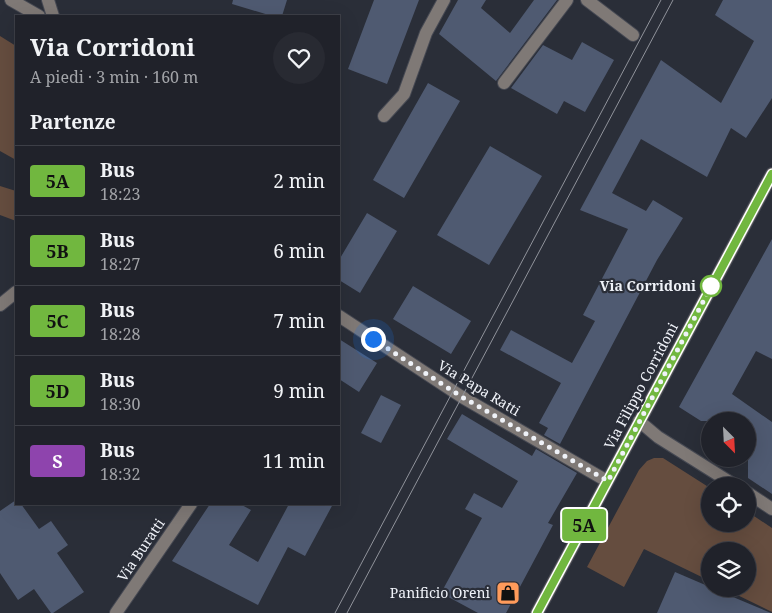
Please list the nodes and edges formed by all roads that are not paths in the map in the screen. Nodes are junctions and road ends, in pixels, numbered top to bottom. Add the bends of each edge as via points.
1 (11, 0) edge
2 (48, 0) edge
3 (444, 0) edge
4 (567, 0) edge
5 (587, 0) edge
6 (37, 15) edge
7 (53, 15) edge
8 (633, 35) dead end
9 (504, 84) dead end
10 (384, 116) dead end
11 (772, 174) edge
12 (15, 293) edge
13 (0, 305) edge
14 (340, 317) edge
15 (639, 421) junction
16 (722, 477) edge
17 (608, 481) junction
18 (756, 498) edge
19 (190, 505) edge
20 (772, 509) edge
21 (116, 613) edge
22 (537, 613) edge

1 - 6 street
2 - 7 street
3 - 10 street via 426,33 404,94
4 - 9 street
5 - 8 street
11 - 15 street, Via Filippo Corridoni
12 - 13 street
14 - 17 street, Via Papa Ratti via 469,401
15 - 16 street via 658,437
15 - 17 street, Via Filippo Corridoni
17 - 22 street, Via Filippo Corridoni
18 - 20 street
19 - 21 street, Via Buratti

